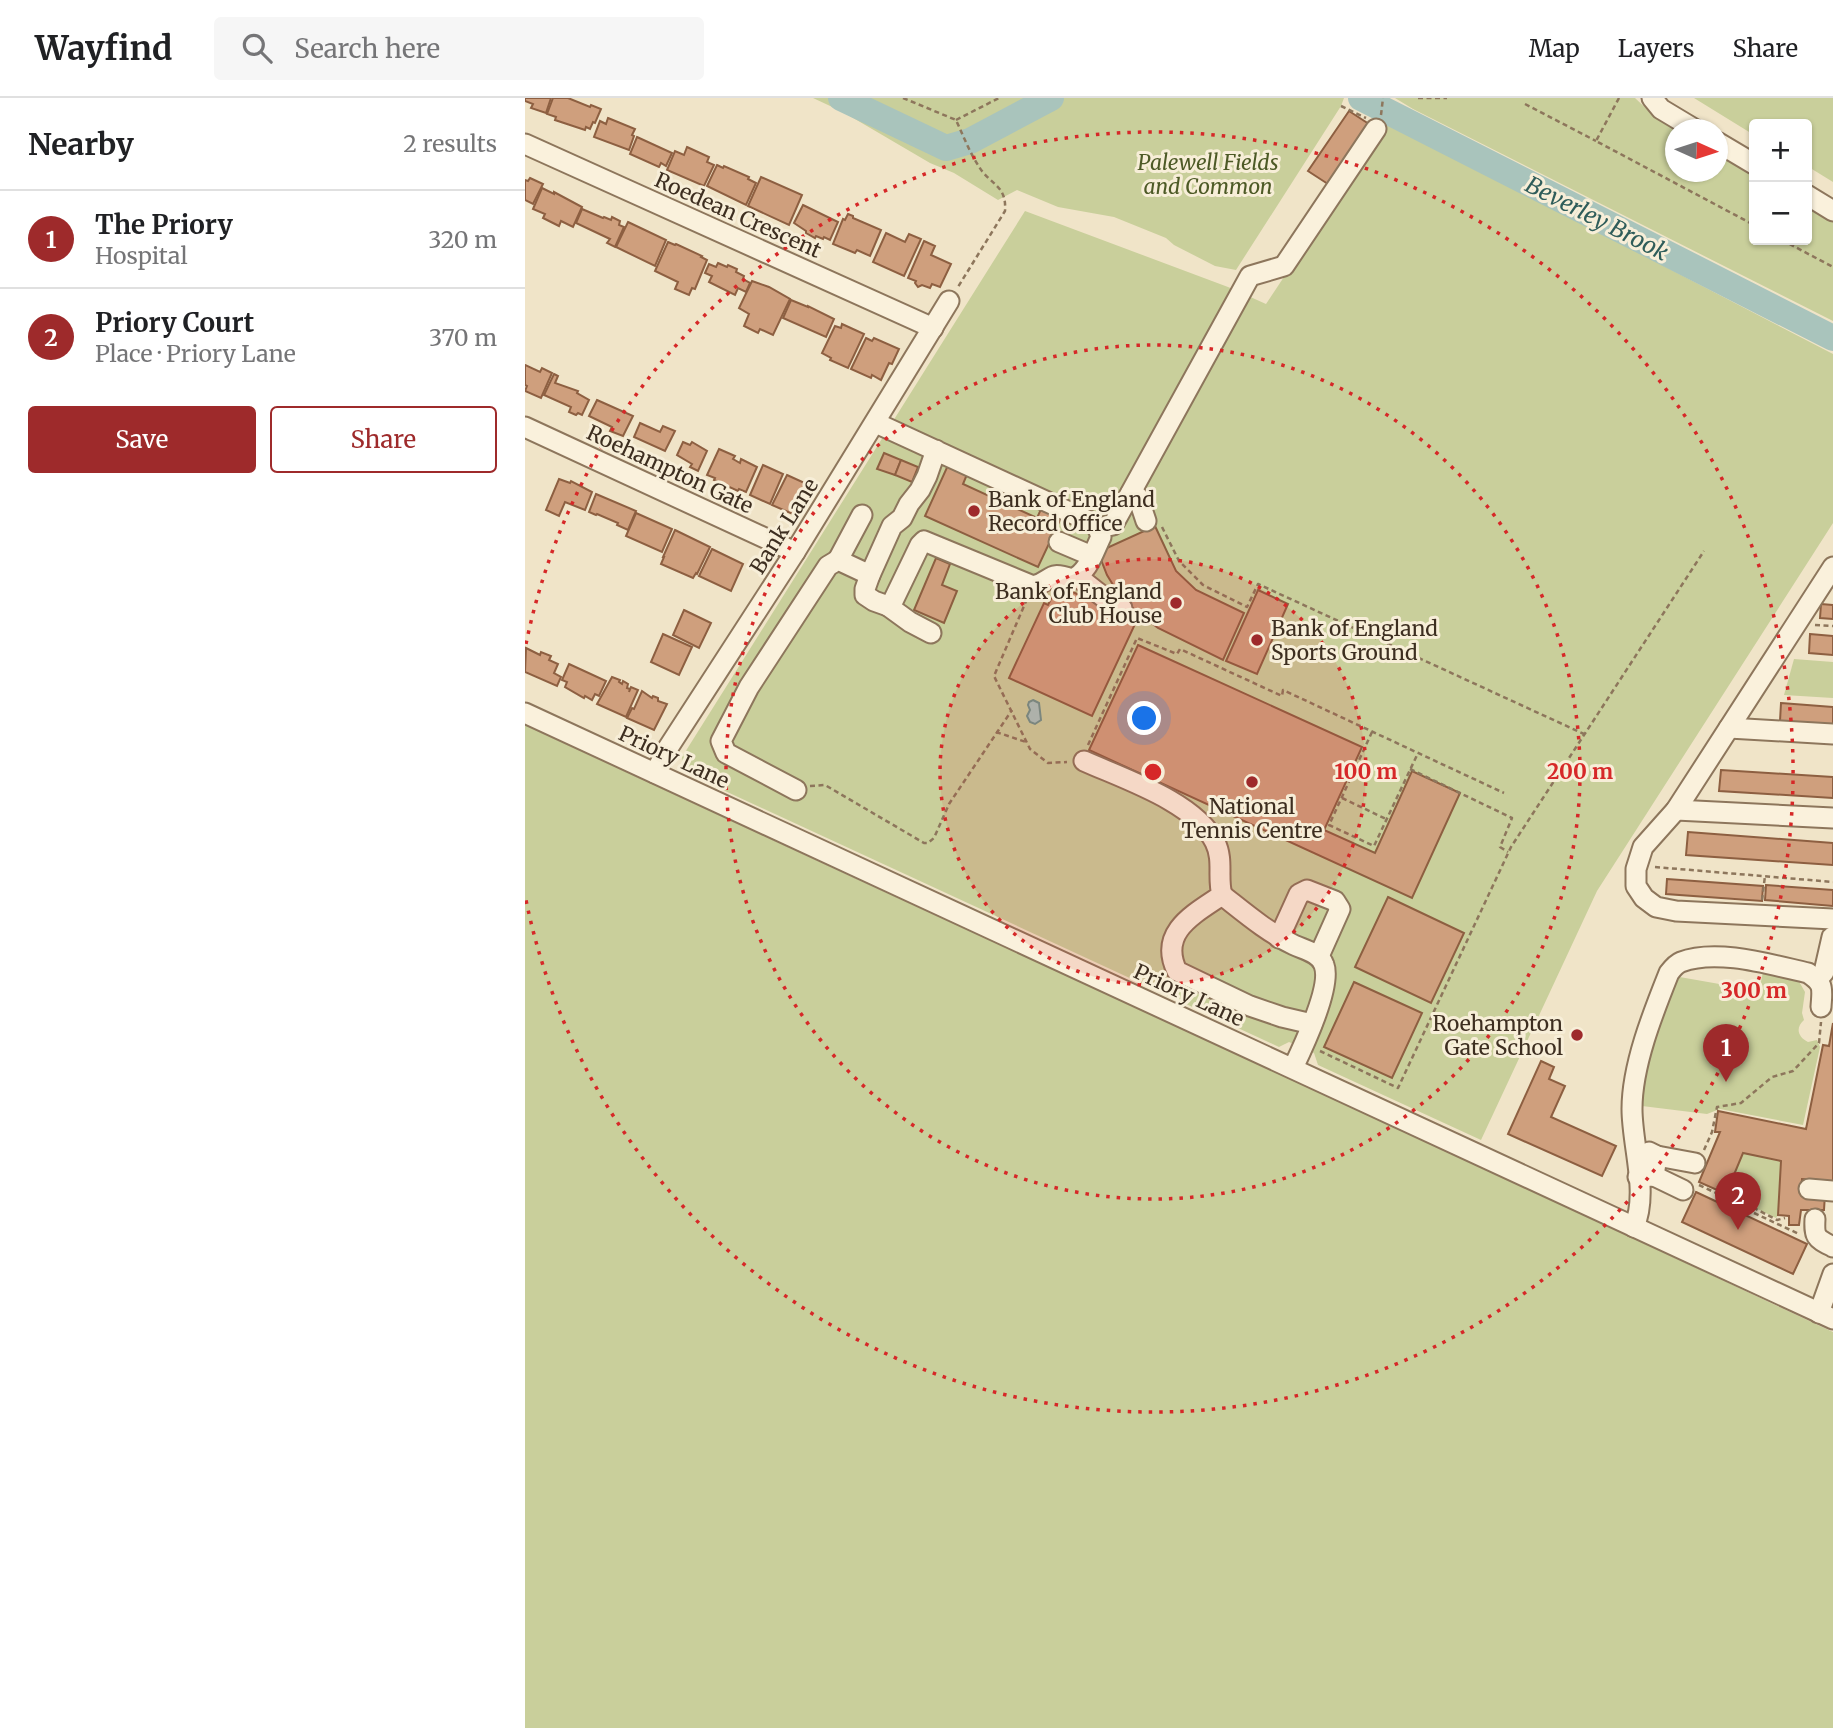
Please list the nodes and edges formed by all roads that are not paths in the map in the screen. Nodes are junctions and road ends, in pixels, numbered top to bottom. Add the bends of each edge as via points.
1 (1652, 98) edge
2 (1678, 119) edge
3 (1375, 122) road end
4 (525, 144) edge
5 (1728, 149) edge
6 (1749, 161) edge
7 (1812, 198) edge
8 (1833, 211) edge
9 (949, 301) road end
10 (933, 328) junction
11 (876, 423) junction
12 (525, 427) edge
13 (936, 450) junction
14 (1131, 493) junction
15 (862, 515) dead end
16 (1146, 521) road end
17 (1098, 528) junction
18 (1059, 542) dead end
19 (795, 552) junction
20 (1092, 556) junction
21 (838, 560) junction
22 (1833, 567) edge
23 (870, 575) junction
24 (1078, 577) junction
25 (888, 606) junction
26 (1122, 608) dead end
27 (931, 633) dead end
28 (525, 713) edge
29 (1729, 728) junction
30 (1833, 734) edge
31 (1084, 761) road end
32 (655, 774) junction
33 (796, 790) road end
34 (1676, 810) junction
35 (1833, 818) edge
36 (1222, 895) junction
37 (1832, 928) edge
38 (1279, 938) junction
39 (1319, 956) junction
40 (1818, 979) junction
41 (1821, 1007) road end
42 (1312, 1024) junction
43 (1293, 1068) junction
44 (1695, 1163) road end
45 (1646, 1177) junction
46 (1809, 1189) dead end
47 (1683, 1190) road end
48 (1833, 1191) edge
49 (1634, 1227) junction
50 (1833, 1274) edge
51 (1826, 1316) edge

1 - 2 street
3 - 14 street via 1284,266 1249,276
4 - 10 street, Roedean Crescent
5 - 6 street
7 - 8 street
9 - 10 street, Bank Lane
10 - 11 street, Bank Lane
11 - 13 street
11 - 19 street, Bank Lane
12 - 19 street, Roehampton Gate
13 - 17 street
13 - 23 street via 920,490 892,526
14 - 16 street via 1138,497
14 - 17 street via 1113,525
15 - 21 street
17 - 20 street via 1101,537
18 - 20 street
19 - 32 street, Bank Lane
20 - 24 street
21 - 23 street
21 - 33 street via 828,566 749,687 721,741 726,753
22 - 29 street
23 - 25 street via 865,595
24 - 25 street via 1052,575 1033,586 924,541
24 - 26 street
25 - 27 street
28 - 32 street, Priory Lane
29 - 30 street
29 - 34 street
31 - 36 street via 1169,799 1191,814 1215,842
32 - 43 street, Priory Lane
34 - 35 street
34 - 37 street via 1643,847 1636,886 1644,898 1656,907 1677,911
36 - 38 street
36 - 42 street via 1179,926 1172,942 1177,971 1250,1006
37 - 40 street via 1824,972
38 - 39 street
38 - 39 street via 1299,894 1307,890 1335,901 1340,909
39 - 42 street via 1325,981
40 - 41 street
40 - 45 street via 1726,956 1679,962 1669,973 1633,1091 1632,1111
42 - 43 street
43 - 49 street, Priory Lane
44 - 45 street via 1653,1154
45 - 47 street
45 - 49 street
46 - 48 street
49 - 51 street, Priory Lane
50 - 51 street

